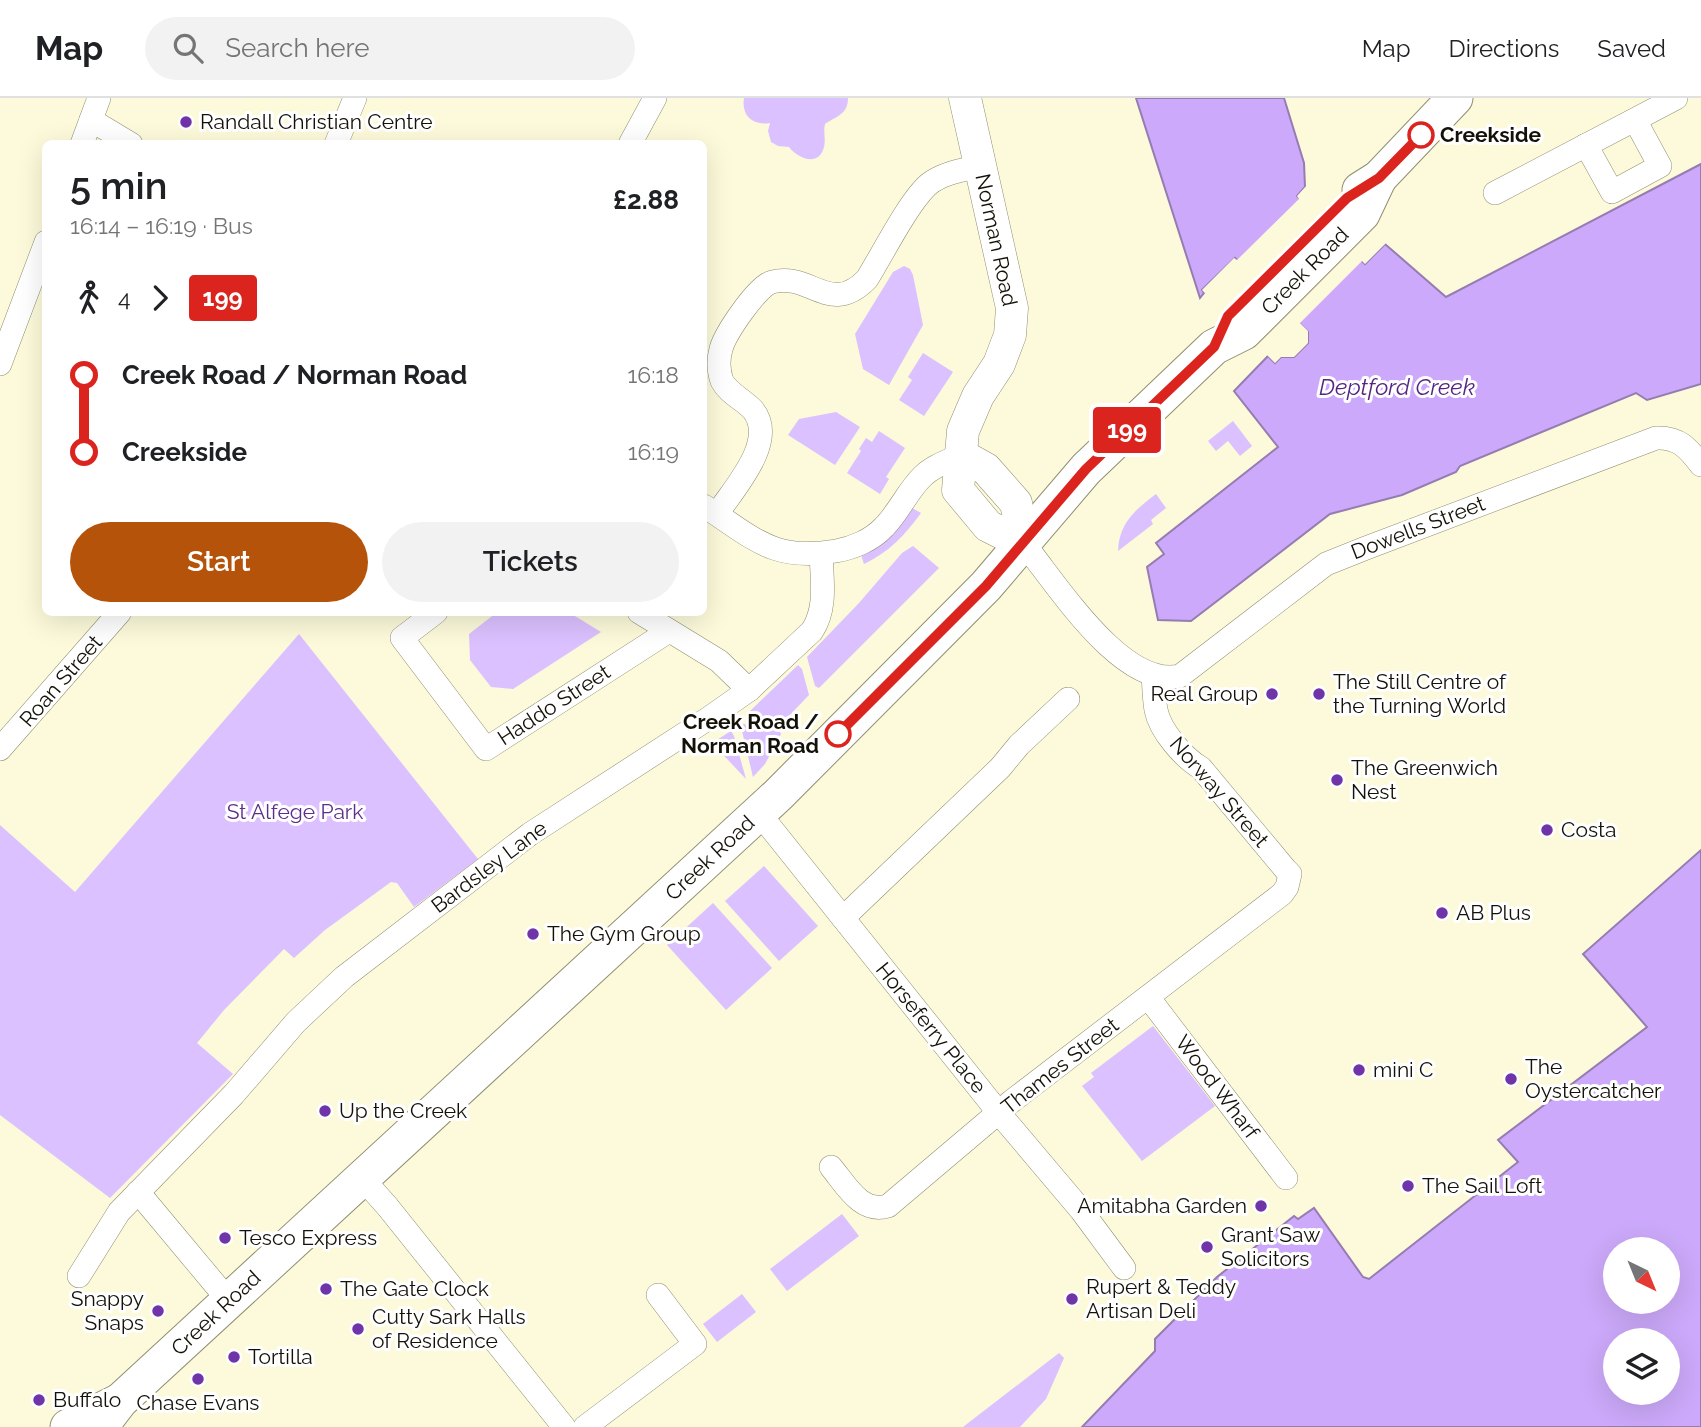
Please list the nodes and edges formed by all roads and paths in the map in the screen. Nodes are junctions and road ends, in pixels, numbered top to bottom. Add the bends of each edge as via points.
1 (355, 98) edge
2 (655, 98) edge
3 (965, 98) edge
4 (1455, 98) edge
5 (1676, 98) edge
6 (95, 109) edge
7 (1634, 120) junction
8 (83, 140) edge
9 (127, 140) edge
10 (339, 140) edge
11 (632, 140) edge
12 (1586, 145) junction
13 (980, 166) junction
14 (1495, 193) dead end
15 (42, 253) edge
16 (0, 364) edge
17 (961, 455) junction
18 (1701, 465) edge
19 (710, 510) edge
20 (1024, 544) junction
21 (821, 554) junction
22 (116, 616) edge
23 (431, 616) edge
24 (645, 616) edge
25 (669, 631) junction
26 (1153, 676) junction
27 (749, 690) junction
28 (1068, 699) dead end
29 (0, 749) edge
30 (759, 813) junction
31 (1289, 881) joint
32 (843, 918) junction
33 (1148, 997) junction
34 (999, 1113) junction
35 (831, 1167) dead end
36 (362, 1178) junction
37 (1286, 1178) dead end
38 (144, 1186) junction
39 (1124, 1268) dead end
40 (79, 1276) dead end
41 (658, 1295) dead end
42 (229, 1301) junction
43 (110, 1414) edge
44 (68, 1427) edge
45 (564, 1427) edge
46 (585, 1427) edge

1 - 10 street
2 - 11 street
3 - 13 main road, Norman Road
4 - 20 main road, Creek Road via 1354,206 1067,488
5 - 7 street
6 - 8 street
6 - 9 street
7 - 12 street
7 - 12 street via 1660,166 1612,192
12 - 14 street
13 - 17 main road, Norman Road via 1012,308 1010,335 999,364 968,416
13 - 19 street via 930,184 856,290 841,296 791,281 771,282 755,295 721,346 718,367 723,383 753,410 761,439 755,456
15 - 16 street
17 - 20 main road, Norman Road via 958,490 988,526
17 - 21 street via 922,477 881,531 863,543
18 - 26 street, Dowells Street via 1682,443 1656,438 1516,490 1326,564 1180,676
19 - 21 street via 781,552
20 - 26 street via 1100,639
20 - 30 main road, Creek Road
21 - 27 street, Bardsley Lane via 823,605 819,620
22 - 29 street, Roan Street
23 - 25 street, Haddo Street via 402,638 486,749
24 - 25 street
25 - 27 street via 719,661
26 - 31 street, Norway Street via 1156,713 1171,739 1218,787 1290,874
27 - 38 street, Bardsley Lane via 530,834 344,977 296,1022
28 - 32 street
30 - 32 street, Horseferry Place
30 - 36 main road, Creek Road
31 - 33 street, Thames Street via 1282,894
32 - 34 street, Horseferry Place
33 - 34 street, Thames Street
33 - 37 street, Wood Wharf
34 - 35 street, Thames Street via 879,1209 856,1197
34 - 39 street, Horseferry Place
36 - 42 main road, Creek Road
36 - 45 street
38 - 40 street, Bardsley Lane via 119,1212
38 - 42 street
41 - 46 street via 695,1344
42 - 43 main road, Creek Road
43 - 44 main road, Creek Road

